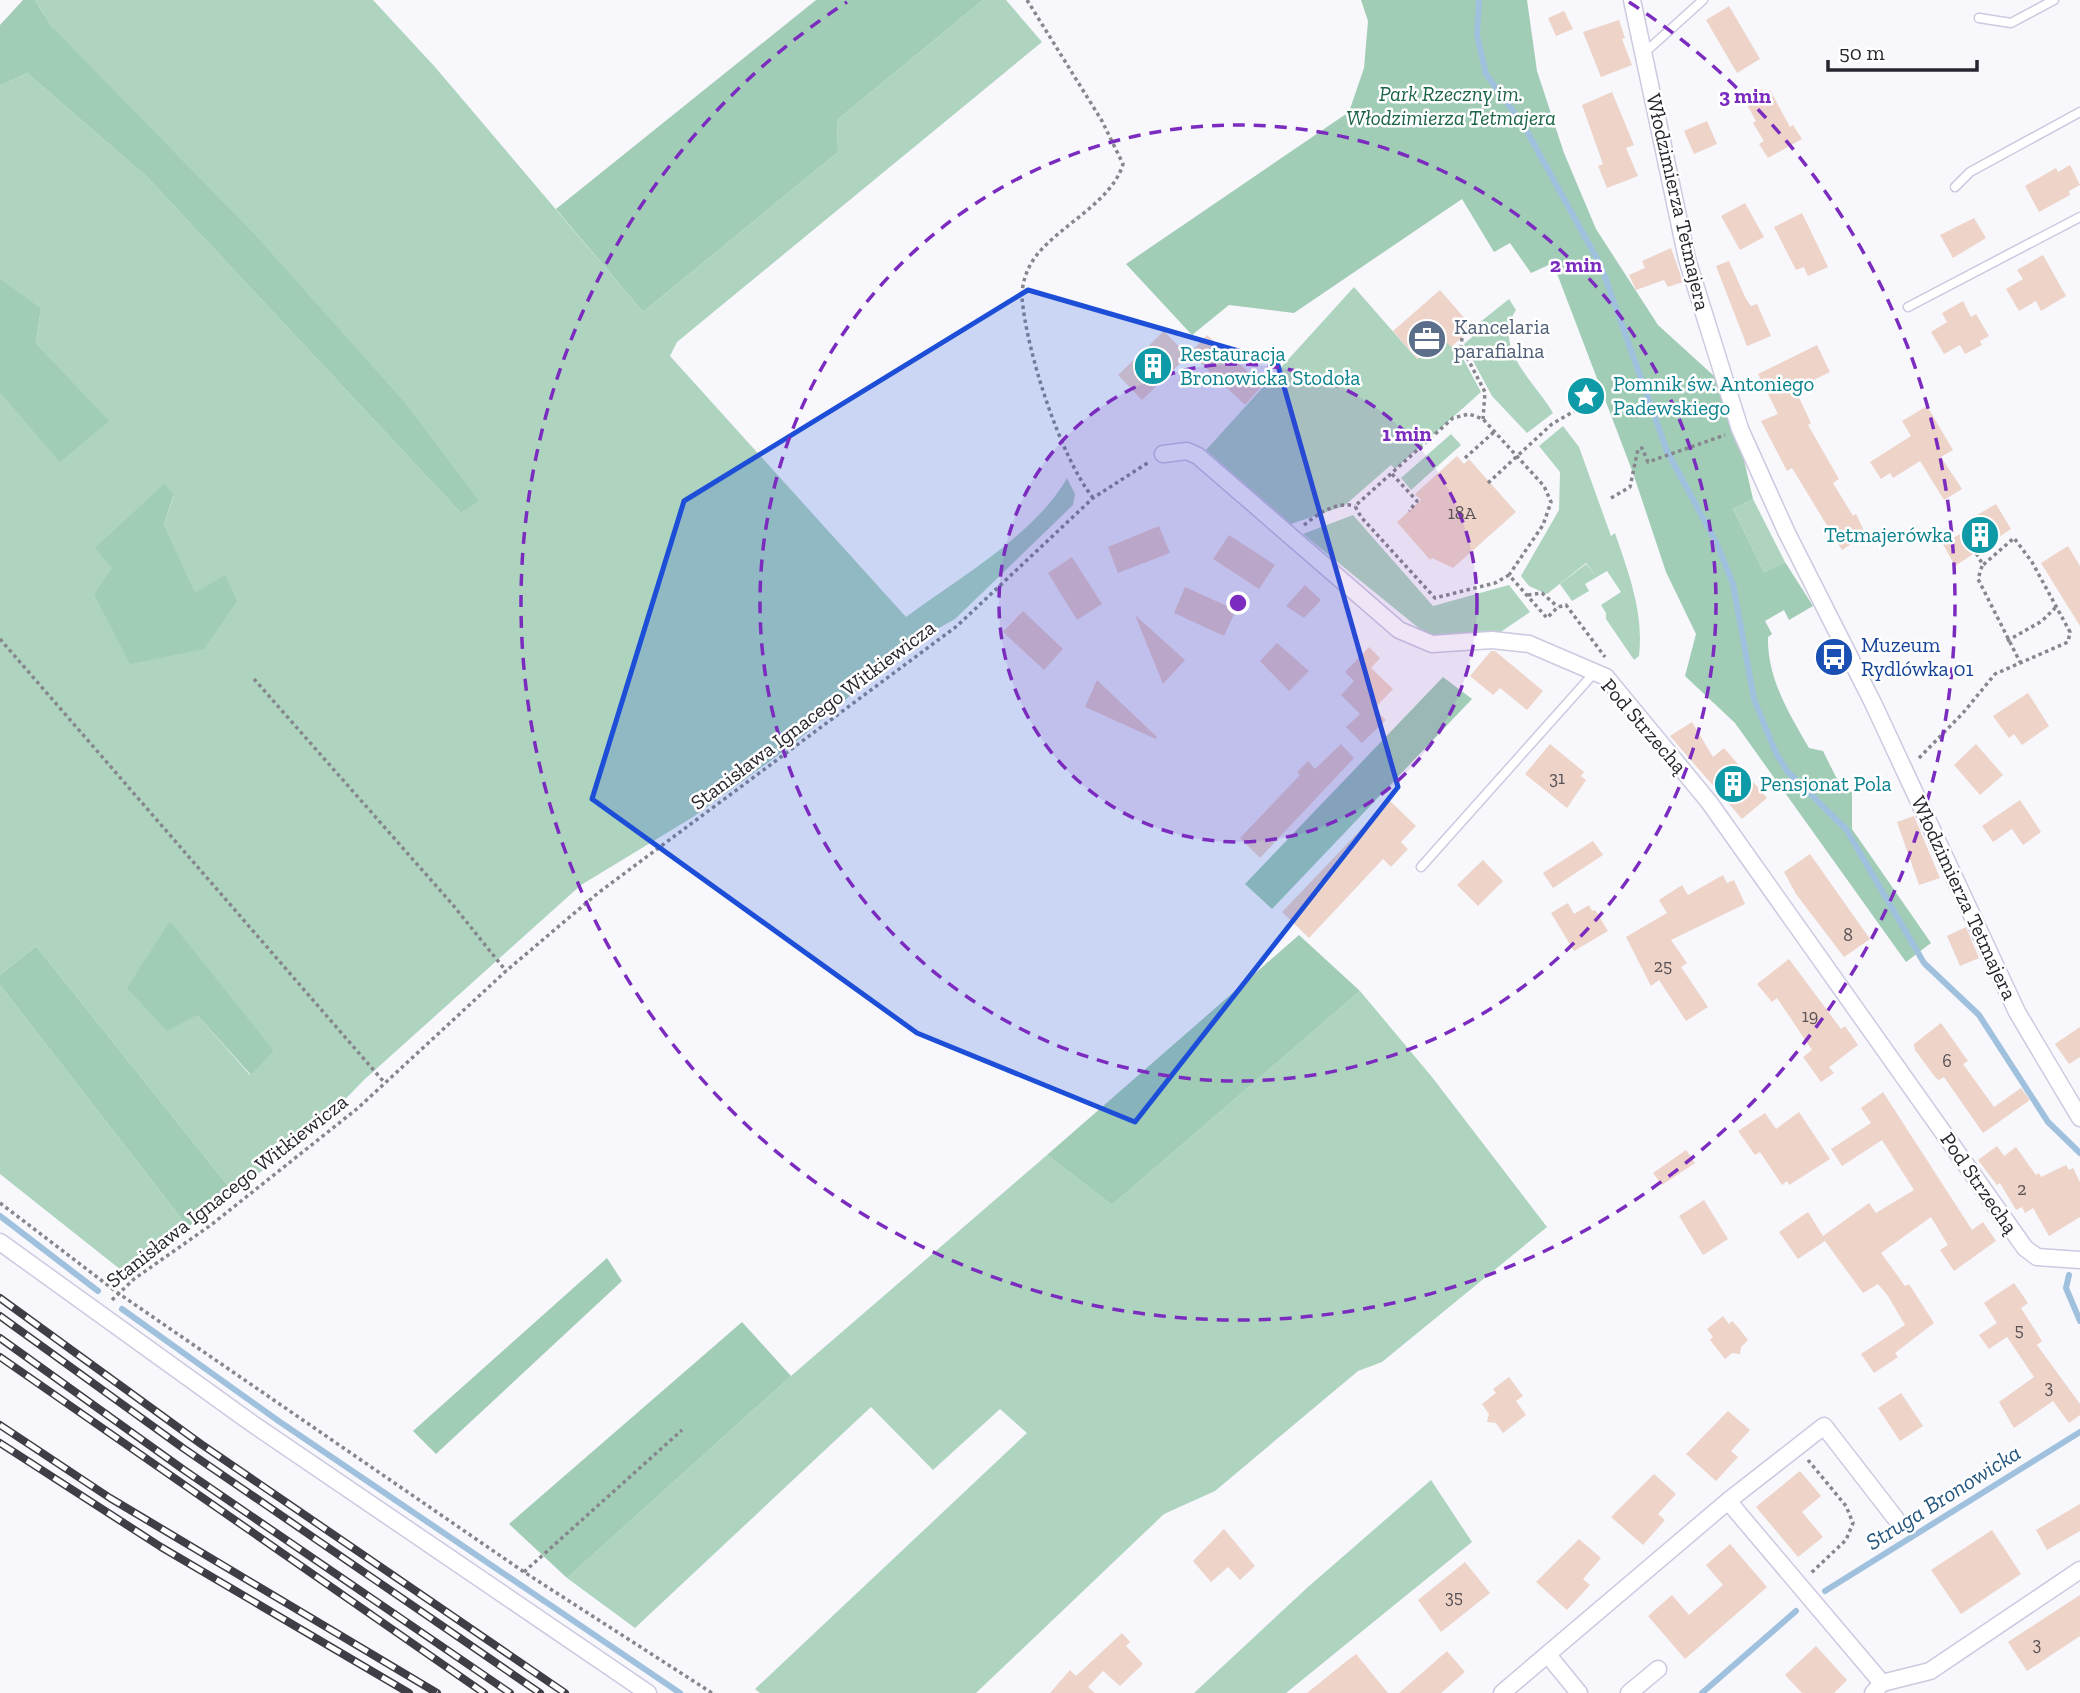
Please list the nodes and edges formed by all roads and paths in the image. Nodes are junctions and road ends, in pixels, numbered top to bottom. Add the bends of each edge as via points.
1 (1027, 0) edge
2 (1632, 0) edge
3 (1703, 0) edge
4 (2054, 0) edge
5 (1979, 18) dead end
6 (1643, 54) junction
7 (2080, 112) edge
8 (1955, 187) dead end
9 (2080, 217) edge
10 (1908, 307) dead end
11 (1462, 338) dead end
12 (1576, 410) dead end
13 (1483, 419) junction
14 (1495, 431) junction
15 (1722, 436) dead end
16 (1163, 454) joint
17 (1517, 456) junction
18 (1465, 458) dead end
19 (1392, 474) junction
20 (1488, 483) dead end
21 (1093, 498) junction
22 (1611, 498) dead end
23 (1355, 506) junction
24 (1409, 511) dead end
25 (1292, 536) junction
26 (1976, 553) dead end
27 (1983, 565) junction
28 (1509, 575) junction
29 (1527, 595) junction
30 (1558, 607) junction
31 (2056, 607) junction
32 (0, 639) edge
33 (2007, 641) junction
34 (1607, 660) dead end
35 (2020, 662) junction
36 (1595, 672) junction
37 (254, 679) dead end
38 (1912, 764) dead end
39 (1421, 867) dead end
40 (506, 971) junction
41 (384, 1082) junction
42 (2080, 1118) edge
43 (0, 1203) edge
44 (0, 1242) edge
45 (2080, 1260) edge
46 (118, 1293) junction
47 (100, 1316) junction
48 (682, 1430) dead end
49 (1798, 1447) junction
50 (1728, 1501) junction
51 (1896, 1519) dead end
52 (2080, 1570) edge
53 (524, 1572) junction
54 (1798, 1586) junction
55 (1548, 1655) junction
56 (1658, 1668) dead end
57 (1877, 1688) edge
58 (648, 1693) edge
59 (712, 1693) edge
60 (1502, 1693) edge
61 (1579, 1693) edge
62 (1629, 1693) edge

1 - 21 path via 1102,121 1123,164 1111,188 1035,257 1023,284 1026,331 1034,362 1069,463
2 - 6 street, Włodzimierza Tetmajera
3 - 6 lane
4 - 5 lane via 2011,23
6 - 42 street, Włodzimierza Tetmajera via 1687,259 1740,429 2017,1012
7 - 8 lane via 1970,172
9 - 10 lane
11 - 13 path via 1461,346 1485,392
12 - 17 path via 1552,424
13 - 14 path
13 - 19 path via 1469,414 1452,418
14 - 17 path
14 - 18 path
15 - 22 path via 1648,462 1642,448 1638,449 1630,487
16 - 21 path
16 - 25 street, Pod Strzechą via 1187,451 1198,456
17 - 20 path
17 - 28 path via 1544,486 1551,502 1549,514
19 - 23 path
19 - 24 path via 1417,501
21 - 40 path, Stanisława Ignacego Witkiewicza via 957,626 598,893
23 - 25 path via 1345,504 1319,513
23 - 28 path via 1436,598
25 - 36 street, Pod Strzechą via 1410,635 1432,644 1492,640 1529,644
26 - 27 path
27 - 31 path via 2014,538
27 - 33 path via 1978,579
28 - 29 path
29 - 30 path via 1542,593
29 - 30 path via 1547,618
30 - 34 path via 1566,605
31 - 33 path via 2042,621
31 - 35 path via 2070,632 2068,642
32 - 41 path
33 - 35 path
35 - 38 path via 1995,674
36 - 39 lane
36 - 45 street, Pod Strzechą via 1606,677 1709,802 2025,1248 2037,1257
37 - 40 path
40 - 41 path, Stanisława Ignacego Witkiewicza
41 - 46 path, Stanisława Ignacego Witkiewicza via 288,1166
43 - 46 path
44 - 47 street
46 - 47 path, Stanisława Ignacego Witkiewicza
46 - 53 path
47 - 58 street
48 - 53 path
49 - 50 street
49 - 51 street via 1824,1426
49 - 54 path via 1846,1506 1853,1524 1846,1540
50 - 54 street
50 - 55 street
52 - 57 street via 1930,1671
53 - 59 path
54 - 57 street
55 - 60 street
55 - 61 street
56 - 62 street

